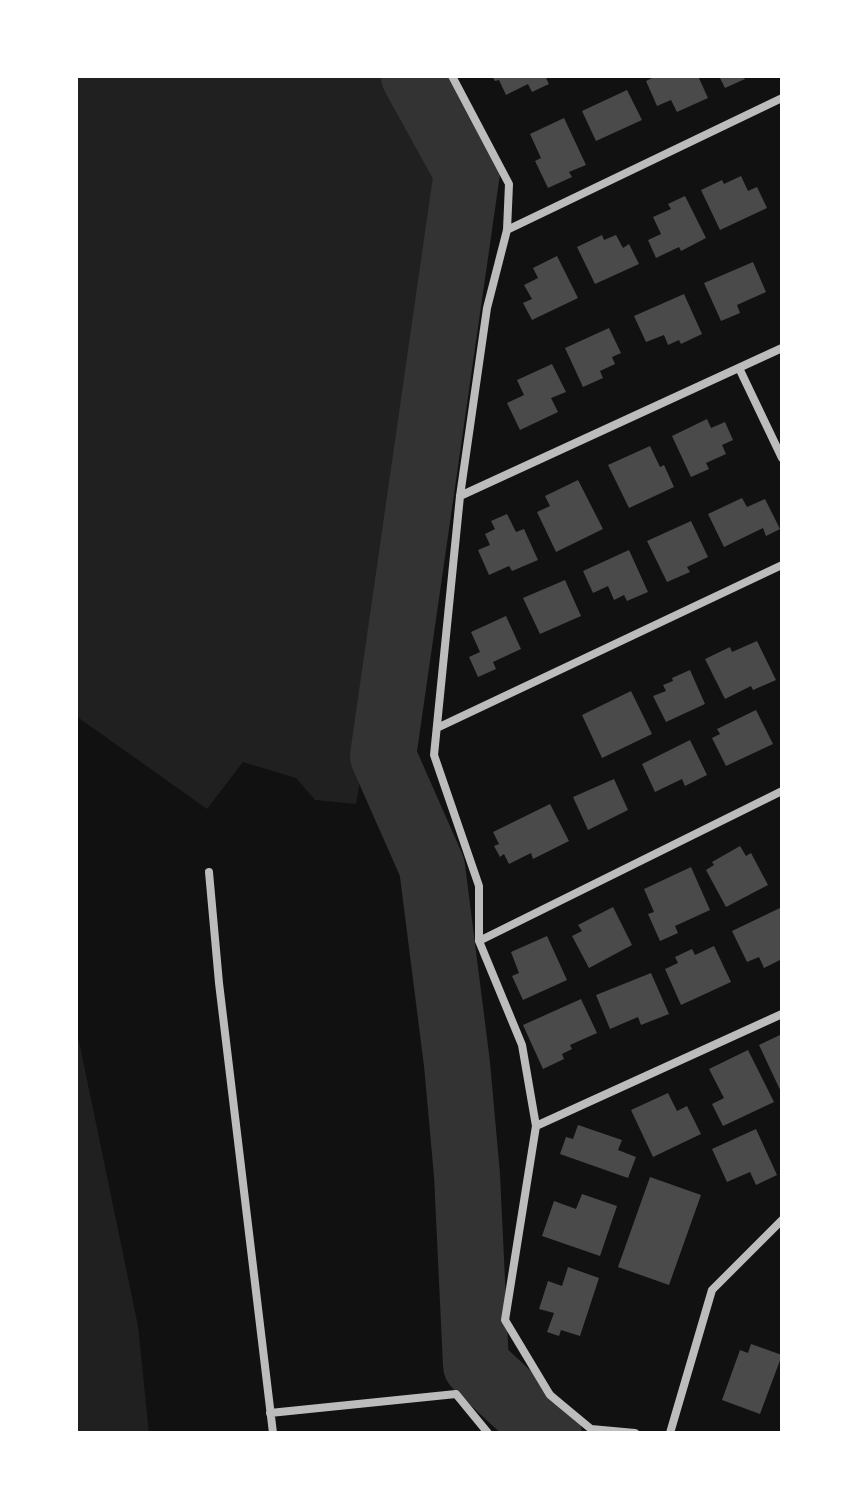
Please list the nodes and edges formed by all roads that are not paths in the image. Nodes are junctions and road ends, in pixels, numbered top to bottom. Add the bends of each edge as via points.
1 (452, 76) edge
2 (782, 98) edge
3 (507, 230) junction
4 (782, 348) edge
5 (739, 368) junction
6 (782, 458) edge
7 (460, 496) junction
8 (782, 565) edge
9 (437, 728) junction
10 (782, 791) edge
11 (209, 872) dead end
12 (479, 941) junction
13 (782, 1014) edge
14 (536, 1126) junction
15 (781, 1223) edge
16 (270, 1413) junction
17 (273, 1433) edge
18 (488, 1433) edge
19 (635, 1433) edge
20 (670, 1433) edge

1 - 3 street via 509,184
2 - 3 street
3 - 7 street via 487,308
4 - 5 street
5 - 6 street
5 - 7 street
7 - 9 street
8 - 9 street
9 - 12 street via 434,755 479,886
10 - 12 street
11 - 16 street
12 - 14 street via 522,1045
13 - 14 street
14 - 19 street via 505,1320 550,1395 591,1429
15 - 20 street via 712,1290
16 - 17 street
16 - 18 street via 456,1394

